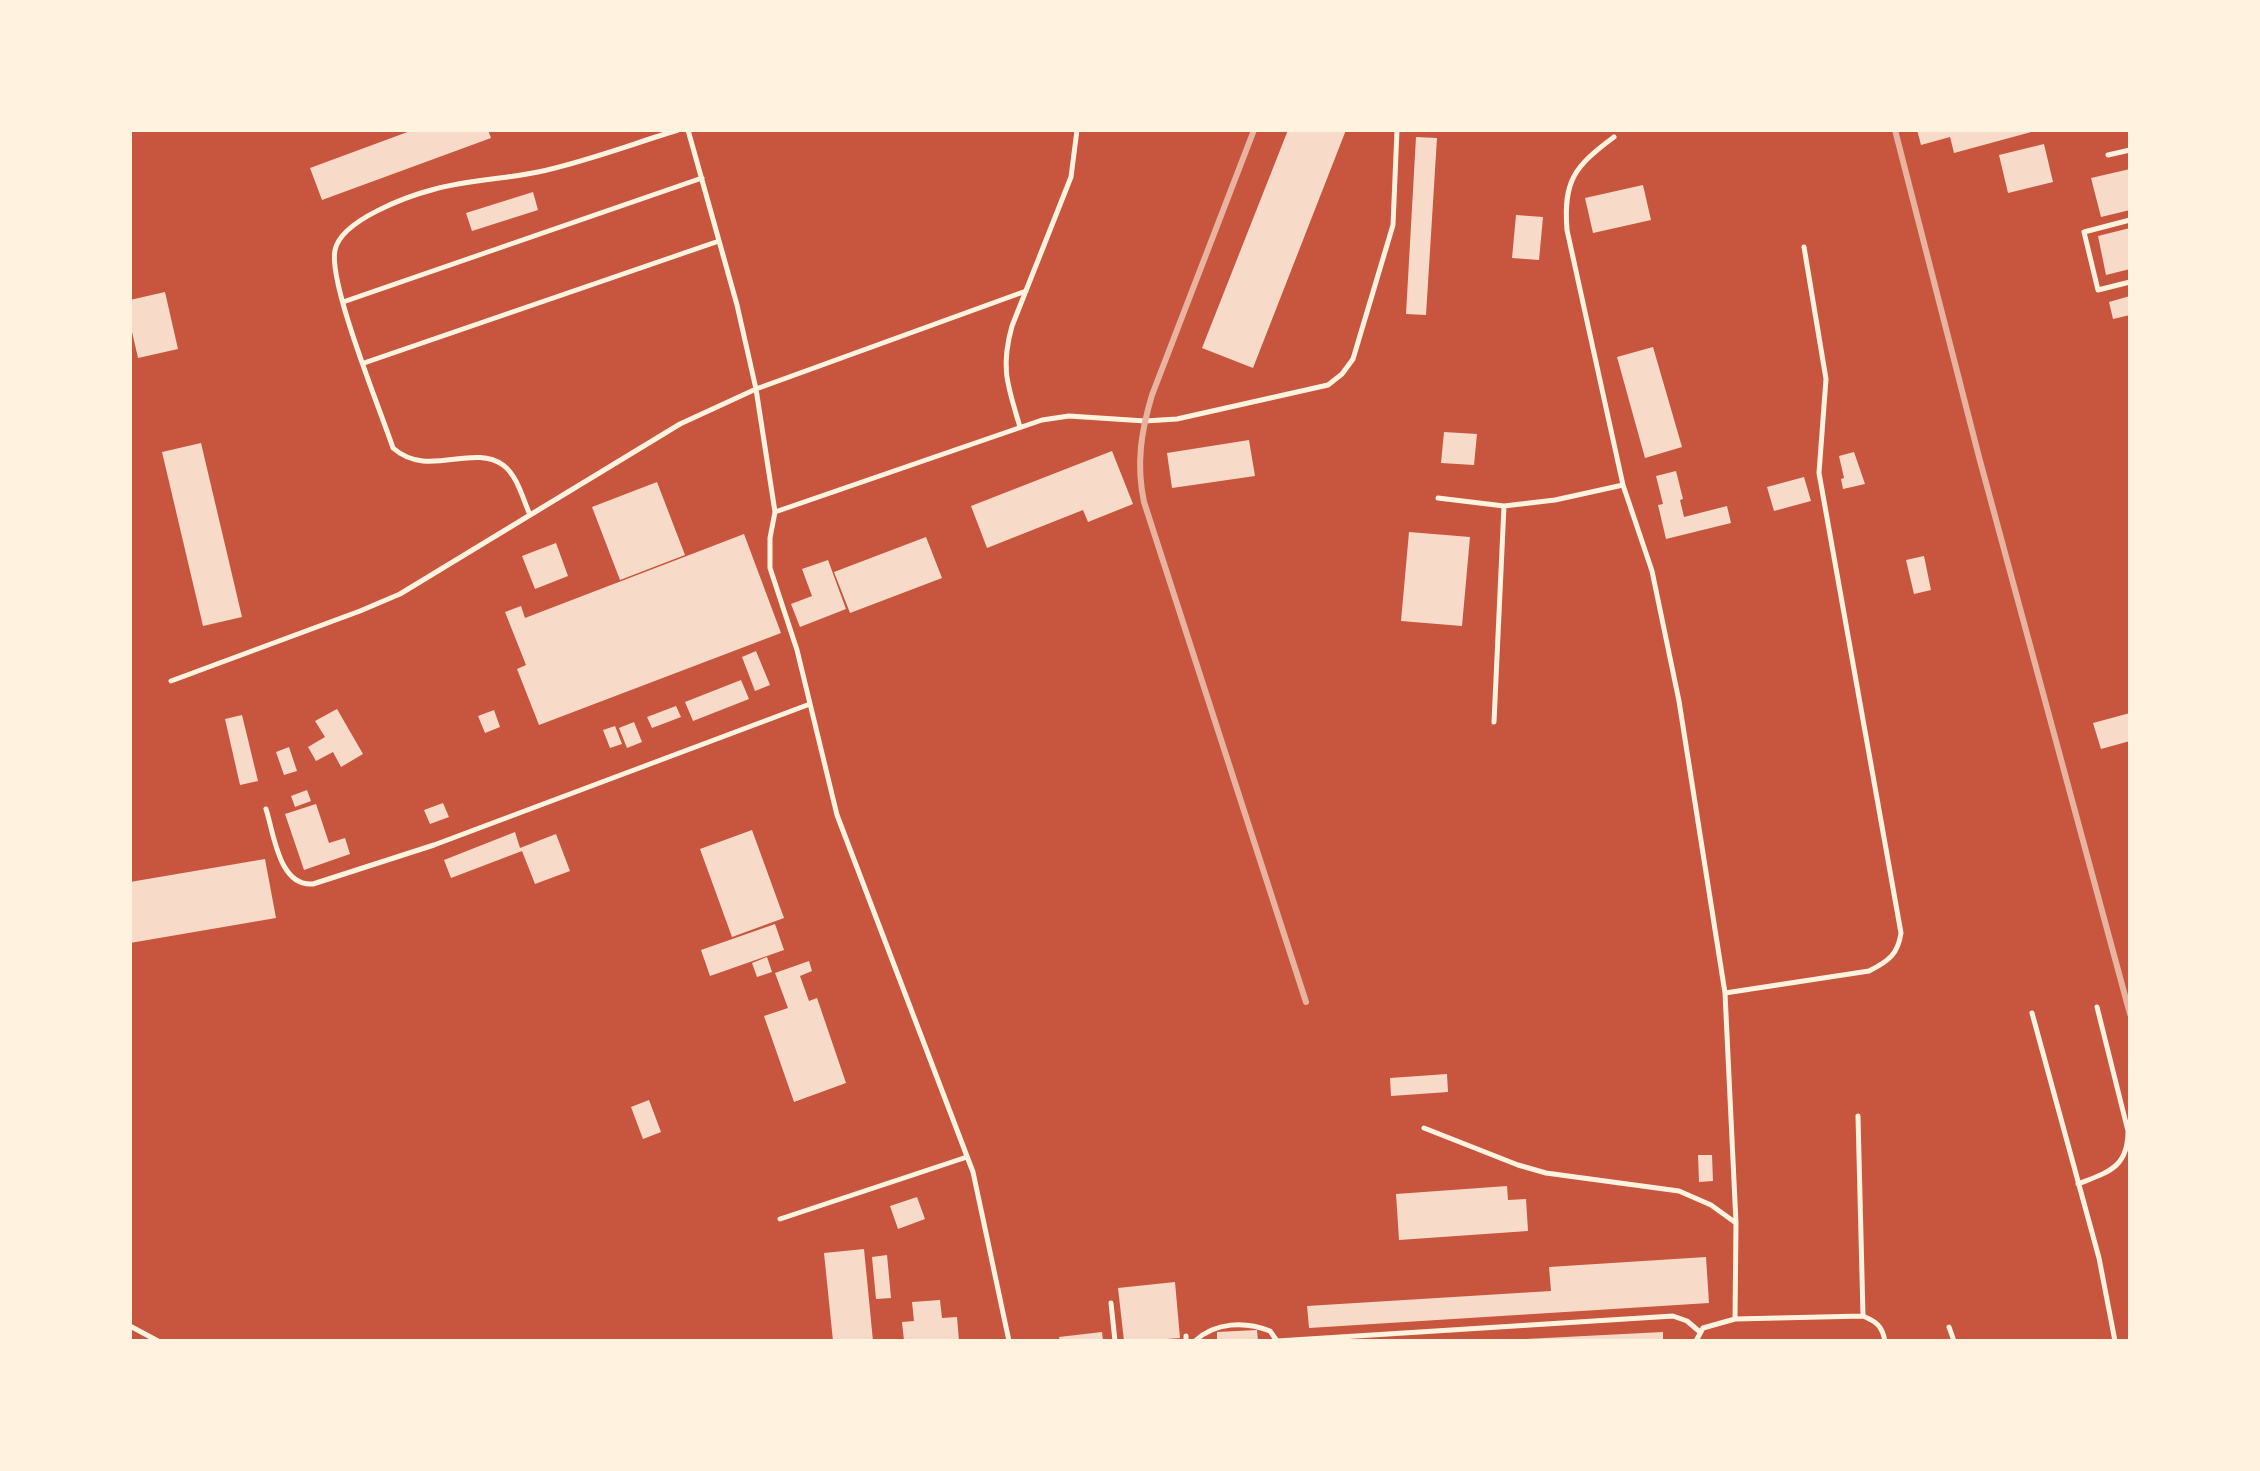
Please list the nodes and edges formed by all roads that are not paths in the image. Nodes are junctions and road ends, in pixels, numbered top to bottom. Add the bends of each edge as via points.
1 (678, 130) edge
2 (688, 130) edge
3 (1077, 130) edge
4 (1397, 130) edge
5 (1614, 137) dead end
6 (2130, 150) edge
7 (2108, 155) dead end
8 (702, 178) junction
9 (2130, 220) edge
10 (719, 241) junction
11 (1804, 247) dead end
12 (2130, 282) edge
13 (1026, 291) junction
14 (343, 302) junction
15 (364, 363) junction
16 (756, 389) junction
17 (1020, 427) junction
18 (1623, 485) junction
19 (1438, 498) dead end
20 (1504, 506) junction
21 (775, 512) junction
22 (530, 515) junction
23 (171, 681) dead end
24 (810, 704) junction
25 (1494, 722) dead end
26 (266, 809) dead end
27 (1725, 993) junction
28 (2097, 1007) dead end
29 (2032, 1013) dead end
30 (1858, 1116) dead end
31 (1424, 1128) dead end
32 (967, 1157) junction
33 (2078, 1184) junction
34 (780, 1219) dead end
35 (1736, 1223) junction
36 (1111, 1303) dead end
37 (1863, 1316) junction
38 (1735, 1319) junction
39 (130, 1326) edge
40 (1949, 1327) dead end
41 (1700, 1332) junction
42 (158, 1341) edge
43 (1009, 1341) edge
44 (1115, 1341) edge
45 (1195, 1341) edge
46 (1696, 1341) edge
47 (1885, 1341) edge
48 (1954, 1341) edge
49 (2115, 1341) edge

1 - 14 lane via 540,172 433,189 360,219 335,248 334,269
2 - 8 lane
3 - 13 lane via 1071,177
4 - 17 lane via 1393,225 1353,359 1342,374 1328,385 1177,419 1069,416
5 - 18 lane via 1587,157 1571,179 1565,209
6 - 7 lane
8 - 10 lane
8 - 14 lane
9 - 12 lane via 2084,232 2098,290
10 - 15 lane
10 - 16 lane
11 - 27 lane via 1826,379 1819,473 1901,933 1898,949 1869,971
13 - 16 lane
13 - 17 lane via 1005,351 1005,374
14 - 15 lane
15 - 22 lane via 393,448 405,459 467,458 503,465
16 - 21 lane
16 - 22 lane via 680,424
17 - 21 lane
18 - 20 lane
18 - 27 lane via 1652,571 1679,701
19 - 20 lane
20 - 25 lane
21 - 24 lane via 770,568
22 - 23 lane via 400,594
24 - 26 lane via 434,845 313,884 296,882 285,868
24 - 32 lane via 837,815
27 - 35 lane
28 - 33 lane via 2128,1142 2111,1171
29 - 33 lane
30 - 37 lane
31 - 35 lane via 1546,1173 1679,1191
32 - 34 lane
32 - 43 lane
33 - 49 lane
35 - 38 lane
36 - 44 lane
37 - 38 lane
37 - 47 lane via 1875,1321
38 - 41 lane
39 - 42 lane
40 - 48 lane
41 - 45 lane via 1673,1316 1277,1341 1270,1331 1236,1325 1217,1327
41 - 46 lane

